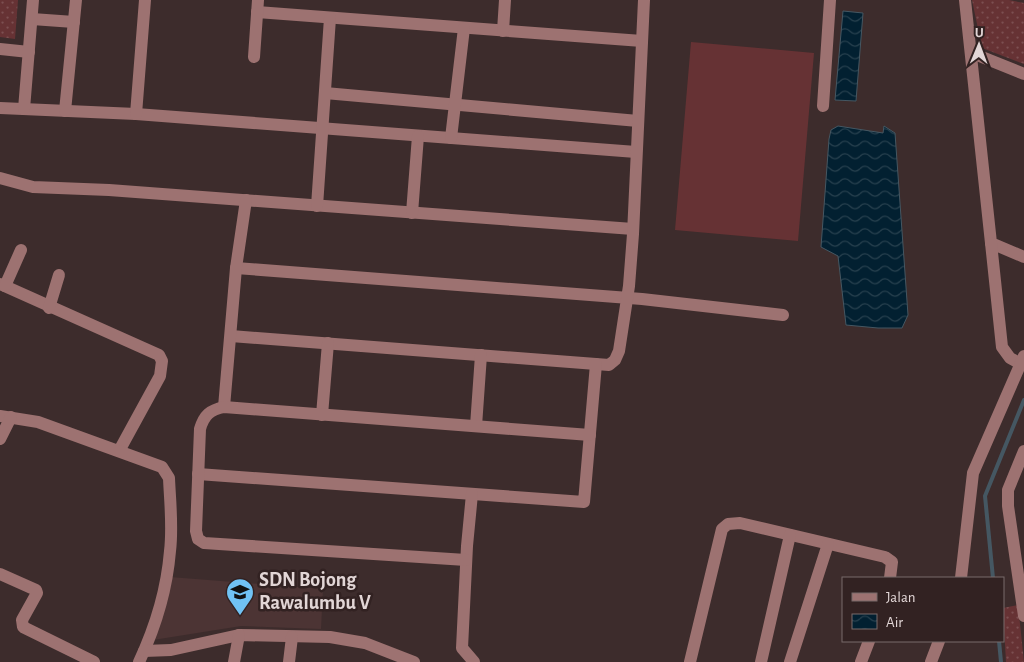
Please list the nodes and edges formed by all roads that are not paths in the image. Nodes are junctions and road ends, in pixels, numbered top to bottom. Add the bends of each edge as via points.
1 (33, 0) edge
2 (76, 0) edge
3 (145, 0) edge
4 (505, 0) edge
5 (644, 0) edge
6 (830, 0) edge
7 (965, 0) edge
8 (257, 6) edge
9 (330, 18) junction
10 (32, 19) junction
11 (74, 22) junction
12 (464, 28) junction
13 (503, 31) junction
14 (642, 41) junction
15 (0, 49) edge
16 (29, 52) junction
17 (972, 54) junction
18 (254, 57) dead end
19 (1024, 74) edge
20 (325, 93) junction
21 (455, 104) junction
22 (823, 106) dead end
23 (0, 108) edge
24 (24, 109) junction
25 (65, 111) junction
26 (136, 114) junction
27 (638, 121) junction
28 (322, 128) junction
29 (418, 136) junction
30 (451, 138) junction
31 (636, 152) junction
32 (0, 178) edge
33 (246, 200) junction
34 (317, 206) junction
35 (412, 213) junction
36 (633, 229) junction
37 (991, 244) junction
38 (21, 250) dead end
39 (1024, 257) edge
40 (236, 268) junction
41 (58, 275) dead end
42 (2, 285) edge
43 (627, 298) junction
44 (49, 308) junction
45 (783, 315) dead end
46 (231, 336) junction
47 (328, 343) junction
48 (481, 355) junction
49 (596, 364) junction
50 (1022, 366) edge
51 (224, 407) junction
52 (322, 415) junction
53 (5, 416) edge
54 (476, 426) junction
55 (590, 435) junction
56 (0, 439) edge
57 (1024, 451) edge
58 (119, 452) junction
59 (198, 474) junction
60 (472, 494) junction
61 (790, 535) junction
62 (828, 544) junction
63 (466, 560) junction
64 (0, 574) edge
65 (890, 577) edge
66 (961, 577) edge
67 (1024, 616) edge
68 (239, 635) junction
69 (292, 637) junction
70 (869, 642) edge
71 (939, 642) edge
72 (142, 657) edge
73 (94, 662) edge
74 (234, 662) edge
75 (289, 662) edge
76 (414, 662) edge
77 (474, 662) edge
78 (690, 662) edge
79 (761, 662) edge
80 (790, 662) edge
81 (862, 662) edge
82 (931, 662) edge

1 - 10 street
2 - 11 street
3 - 26 street
4 - 13 street
5 - 14 street
6 - 22 street
7 - 17 street
8 - 9 street
8 - 18 street
9 - 12 street
9 - 20 street
10 - 11 street
10 - 16 street
11 - 25 street
12 - 13 street
12 - 21 street
13 - 14 street
14 - 27 street
15 - 16 street
16 - 24 street
17 - 19 street
17 - 37 street
20 - 21 street
20 - 28 street
21 - 27 street
21 - 30 street
23 - 24 street
24 - 25 street
25 - 26 street
26 - 28 street
27 - 31 street
28 - 29 street
28 - 34 street
29 - 30 street
29 - 35 street
30 - 31 street
31 - 36 street
32 - 33 street via 33,187
33 - 34 street
33 - 40 street
34 - 35 street
35 - 36 street
36 - 43 street
37 - 39 street
37 - 50 street via 1002,347
38 - 42 street
40 - 43 street
40 - 46 street
41 - 44 street
42 - 44 street
43 - 45 street
43 - 49 street via 620,351 609,365
44 - 58 street via 159,355 162,361 160,376
46 - 47 street
46 - 51 street
47 - 48 street
47 - 52 street
48 - 49 street
48 - 54 street
49 - 55 street
50 - 66 street via 973,473
51 - 52 street
51 - 59 street via 212,409 203,418
52 - 54 street
53 - 56 street
53 - 58 street via 38,422
54 - 55 street
55 - 60 street via 584,502
57 - 67 street via 1008,490
58 - 72 street via 162,467 169,478 171,549 168,569
59 - 60 street
59 - 63 street via 196,531 204,543
60 - 63 street
61 - 62 street
61 - 78 street via 740,523 728,524 722,529
61 - 79 street
62 - 65 street via 885,557 892,562
62 - 80 street
63 - 77 street via 462,648
64 - 73 street via 36,590 22,627
68 - 69 street
68 - 72 street
68 - 74 street
69 - 75 street
69 - 76 street via 330,637 365,643
70 - 81 street
71 - 82 street

